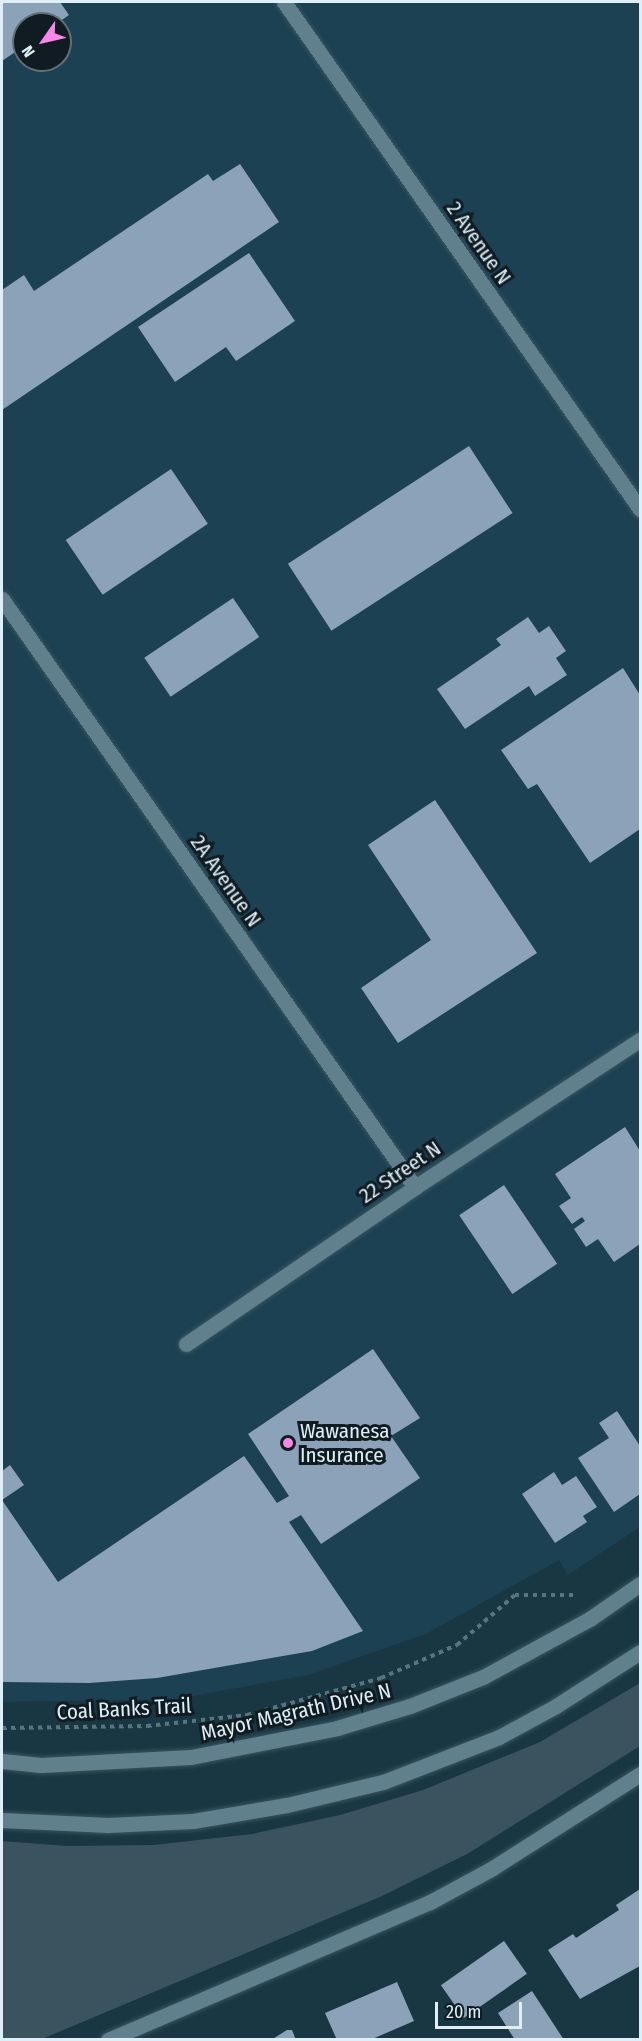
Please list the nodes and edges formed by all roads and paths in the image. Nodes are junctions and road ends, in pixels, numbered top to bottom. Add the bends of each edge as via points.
1 (284, 2) edge
2 (640, 509) edge
3 (2, 599) edge
4 (640, 1040) edge
5 (415, 1187) junction
6 (186, 1344) dead end
7 (640, 1584) edge
8 (576, 1594) dead end
9 (640, 1652) edge
10 (2, 1728) edge
11 (2, 1761) edge
12 (640, 1774) edge
13 (2, 1820) edge
14 (108, 2040) edge

1 - 2 street, 2 Avenue N
3 - 5 street, 2A Avenue N
4 - 5 street, 22 Street N
5 - 6 street, 22 Street N
7 - 11 street, Mayor Magrath Drive N via 591,1618 483,1677 410,1706 337,1728 191,1757 40,1766
8 - 10 path, Coal Banks Trail via 515,1595 457,1645 381,1678 247,1715 147,1726
9 - 13 street via 499,1737 383,1782 287,1805 193,1821 108,1825
12 - 14 street via 510,1857 430,1902

